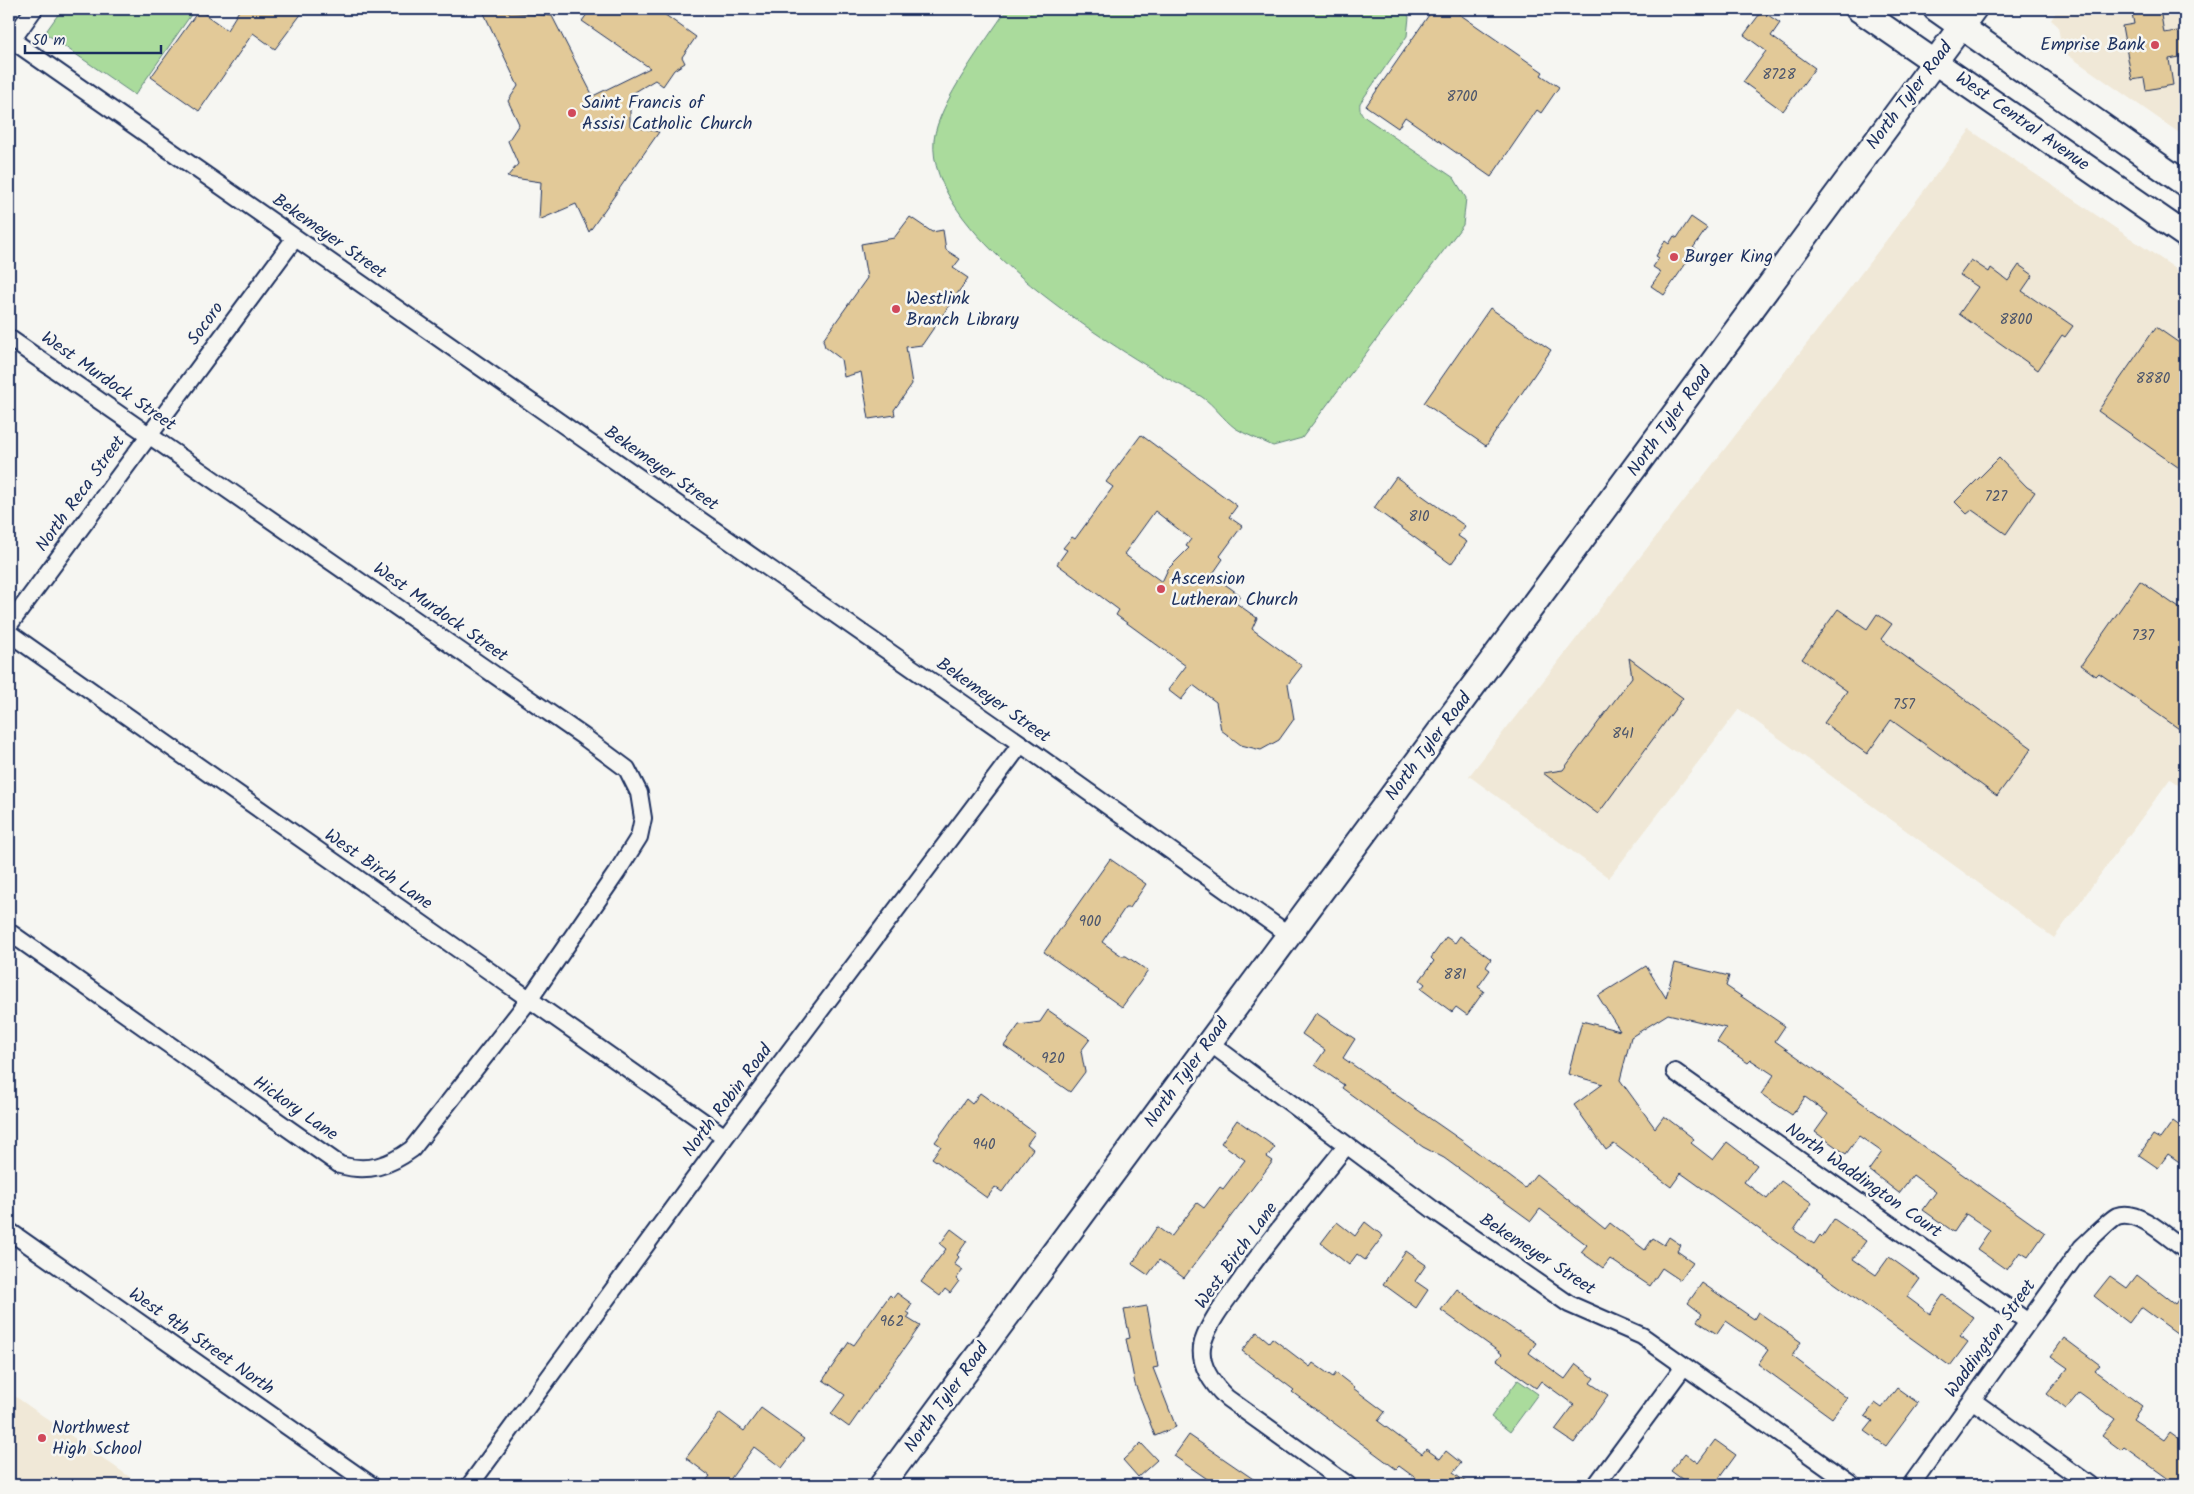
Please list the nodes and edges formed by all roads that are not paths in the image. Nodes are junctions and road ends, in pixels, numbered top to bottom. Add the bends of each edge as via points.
1 (34, 9) edge
2 (1858, 9) edge
3 (1936, 9) edge
4 (1968, 18) edge
5 (10, 39) edge
6 (1935, 62) junction
7 (2185, 184) edge
8 (2185, 236) edge
9 (295, 238) junction
10 (9, 338) edge
11 (149, 434) junction
12 (9, 625) edge
13 (9, 633) edge
14 (1021, 744) junction
15 (9, 932) edge
16 (1289, 935) junction
17 (528, 1000) junction
18 (1210, 1042) junction
19 (1675, 1072) dead end
20 (725, 1137) junction
21 (1347, 1145) junction
22 (9, 1231) edge
23 (2185, 1250) edge
24 (2028, 1322) junction
25 (1684, 1366) junction
26 (1972, 1400) junction
27 (474, 1484) edge
28 (370, 1485) edge
29 (882, 1485) edge
30 (1348, 1485) edge
31 (1596, 1485) edge
32 (1852, 1485) edge
33 (1911, 1485) edge
34 (2090, 1485) edge

1 - 5 street
2 - 6 main road, West Central Avenue
3 - 4 main road
4 - 6 main road, North Tyler Road
4 - 7 main road
5 - 9 street, Bekemeyer Street
6 - 8 main road, West Central Avenue
6 - 16 main road, North Tyler Road
9 - 11 street, Socoro
9 - 14 street, Bekemeyer Street
10 - 11 street, West Murdock Street
11 - 12 street, North Reca Street
11 - 17 street, West Murdock Street via 627,769 639,794 643,818 639,837
13 - 17 street, West Birch Lane
14 - 16 street, Bekemeyer Street
14 - 20 street, North Robin Road
15 - 17 street, Hickory Lane via 340,1165 353,1169 395,1162 412,1149
16 - 18 main road, North Tyler Road
17 - 20 street, West Birch Lane
18 - 21 street, Bekemeyer Street
18 - 29 main road, North Tyler Road
19 - 24 street, North Waddington Court
20 - 27 street, North Robin Road
21 - 25 street, Bekemeyer Street via 1569,1304 1642,1336
21 - 30 street, West Birch Lane via 1263,1248 1218,1312 1203,1343 1204,1366 1214,1386
22 - 28 street, West 9th Street North
23 - 24 street, Waddington Street via 2146,1221 2117,1216 2082,1247
24 - 26 street, Waddington Street
25 - 31 street
25 - 32 street, Bekemeyer Street
26 - 33 street, Waddington Street
26 - 34 street

